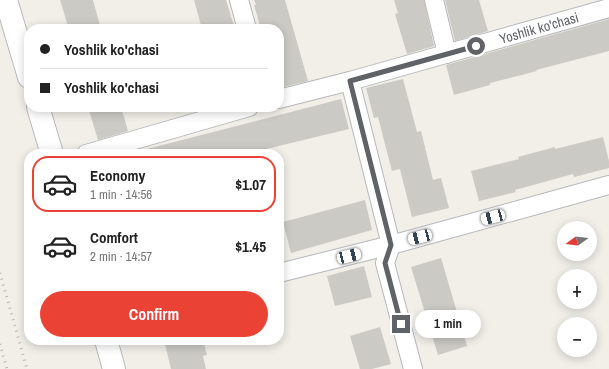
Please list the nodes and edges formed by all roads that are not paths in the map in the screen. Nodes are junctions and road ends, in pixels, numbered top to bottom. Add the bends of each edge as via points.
1 (6, 0) edge
2 (239, 0) edge
3 (434, 0) edge
4 (609, 8) edge
5 (246, 24) edge
6 (447, 54) junction
7 (24, 60) edge
8 (350, 81) junction
9 (284, 98) edge
10 (39, 112) edge
11 (232, 112) edge
12 (51, 149) edge
13 (103, 149) edge
14 (609, 186) edge
15 (391, 245) junction
16 (284, 272) edge
17 (107, 345) edge
18 (114, 369) edge
19 (414, 369) edge

1 - 7 street
2 - 5 street
3 - 6 street
4 - 6 street, Yoshlik ko'chasi
6 - 8 street, Yoshlik ko'chasi
8 - 9 street, Yoshlik ko'chasi
8 - 15 street
10 - 12 street
11 - 13 street
14 - 15 street
15 - 16 street
15 - 19 street via 385,263
17 - 18 street

